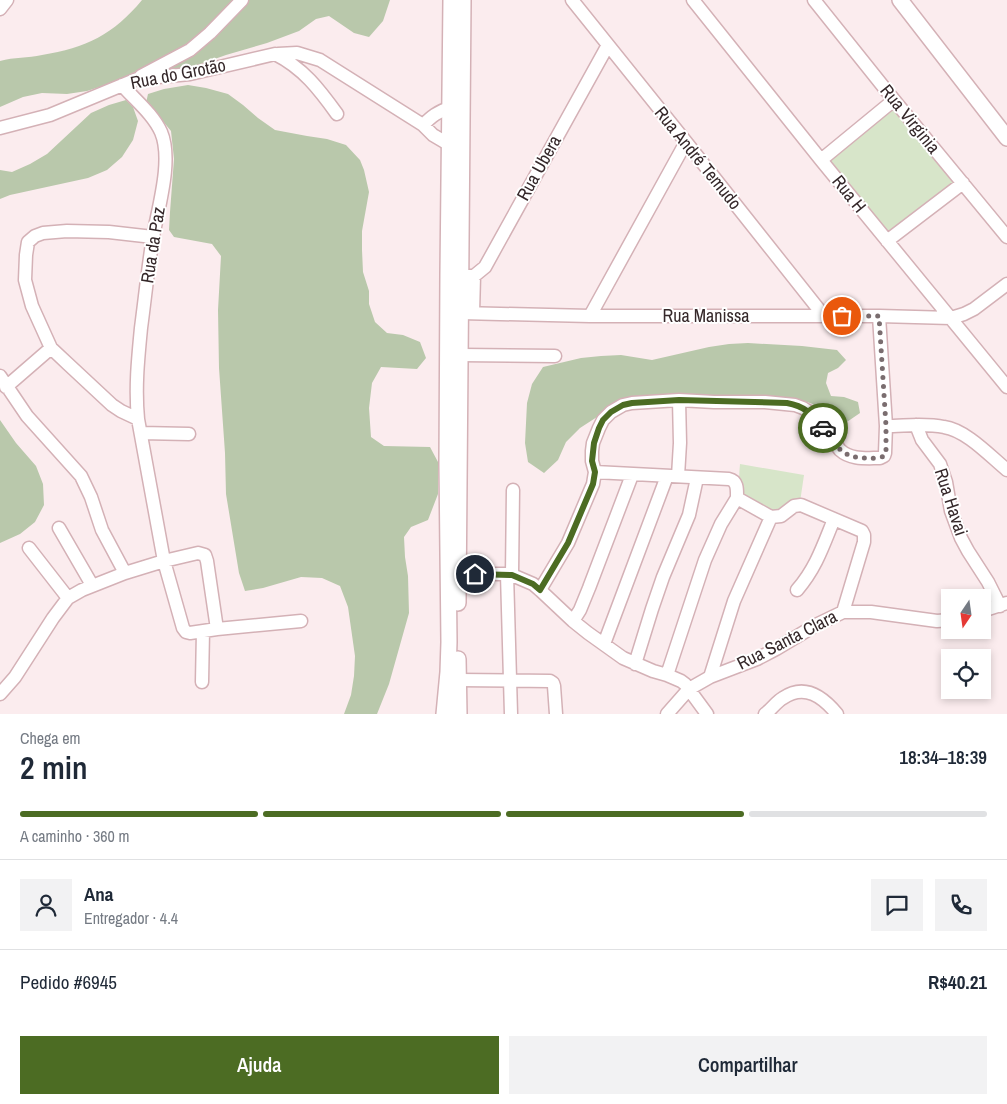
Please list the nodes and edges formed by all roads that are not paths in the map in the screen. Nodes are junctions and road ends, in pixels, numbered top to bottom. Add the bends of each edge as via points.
1 (7, 0) edge
2 (242, 0) edge
3 (451, 0) edge
4 (463, 0) edge
5 (572, 0) edge
6 (693, 0) edge
7 (814, 0) edge
8 (900, 0) edge
9 (0, 9) edge
10 (608, 44) junction
11 (275, 54) junction
12 (137, 80) junction
13 (122, 86) junction
14 (894, 100) junction
15 (450, 108) junction
16 (337, 114) dead end
17 (1002, 122) edge
18 (422, 125) junction
19 (0, 128) edge
20 (1007, 138) edge
21 (686, 142) junction
22 (450, 145) junction
23 (820, 160) junction
24 (962, 183) junction
25 (153, 237) junction
26 (1007, 237) edge
27 (887, 241) junction
28 (467, 276) junction
29 (1007, 284) edge
30 (467, 313) junction
31 (590, 316) junction
32 (824, 316) junction
33 (879, 316) junction
34 (951, 318) junction
35 (51, 348) junction
36 (460, 355) junction
37 (554, 356) dead end
38 (3, 381) edge
39 (1007, 387) edge
40 (679, 400) junction
41 (138, 419) junction
42 (886, 426) junction
43 (916, 426) junction
44 (140, 433) junction
45 (189, 434) dead end
46 (1007, 470) edge
47 (595, 472) junction
48 (632, 475) junction
49 (672, 476) junction
50 (697, 478) junction
51 (513, 490) dead end
52 (737, 498) junction
53 (771, 517) junction
54 (834, 519) junction
55 (60, 528) dead end
56 (29, 548) dead end
57 (164, 561) junction
58 (125, 574) junction
59 (458, 574) junction
60 (510, 574) junction
61 (92, 585) junction
62 (540, 590) junction
63 (796, 590) dead end
64 (68, 598) junction
65 (1003, 604) edge
66 (991, 608) edge
67 (843, 612) junction
68 (300, 621) dead end
69 (941, 621) edge
70 (573, 622) junction
71 (217, 629) junction
72 (203, 631) junction
73 (604, 644) junction
74 (635, 664) junction
75 (667, 675) junction
76 (710, 677) junction
77 (458, 680) junction
78 (511, 680) junction
79 (202, 682) dead end
80 (689, 689) junction
81 (0, 694) edge
82 (772, 712) edge
83 (444, 714) edge
84 (458, 714) edge
85 (511, 714) edge
86 (556, 714) edge
87 (667, 714) edge
88 (707, 714) edge
89 (837, 714) edge

1 - 9 street
2 - 12 street via 190,50
3 - 15 main road
4 - 28 main road
5 - 10 street, Rua André Temudo
6 - 23 street, Rua H
7 - 14 street, Rua Virginia
8 - 17 main road
10 - 21 street, Rua André Temudo
10 - 28 street, Rua Ubera via 484,267
11 - 12 street, Rua do Grotão via 190,74
11 - 16 street via 304,73
11 - 18 street, Rua do Grotão via 297,54 320,60
12 - 13 street, Rua do Grotão
13 - 19 street, Rua do Grotão via 50,115
13 - 25 street, Rua da Paz via 154,122 164,144 164,172
14 - 23 street
14 - 24 street, Rua Virginia
15 - 18 street via 440,111
15 - 22 main road
17 - 20 main road
18 - 22 street, Rua do Grotão
21 - 31 street
21 - 32 street, Rua André Temudo
22 - 83 main road via 448,664
23 - 27 street, Rua H
24 - 26 street, Rua Virginia
24 - 27 street
25 - 35 street via 67,231 43,233 28,242 25,280 32,306
25 - 41 street, Rua da Paz via 137,367
27 - 34 street, Rua H
28 - 30 main road
29 - 34 street via 974,309
30 - 31 street, Rua Manissa
30 - 36 main road
31 - 32 street, Rua Manissa
32 - 33 street, Rua Manissa
33 - 34 street, Rua Manissa
33 - 42 street
34 - 39 street, Rua H
35 - 38 street
35 - 41 street via 112,405
36 - 37 street
36 - 59 main road
38 - 58 street via 27,416 81,476 102,530
40 - 42 street via 787,403 803,408 810,412 840,450 856,458 884,456
40 - 47 street via 632,403 611,412 603,420 594,443 592,461
40 - 49 street via 680,443
41 - 44 street, Rua da Paz
42 - 43 street
43 - 46 street via 945,427 961,433
43 - 65 street, Rua Havai via 940,464 961,538
44 - 45 street
44 - 57 street, Rua da Paz
47 - 48 street
47 - 62 street via 568,543
48 - 49 street
48 - 70 street
49 - 50 street
49 - 73 street
50 - 52 street via 733,480
50 - 74 street via 689,515 660,585
51 - 60 street
52 - 53 street
52 - 75 street via 705,560
53 - 54 street via 781,516 801,505
53 - 76 street via 734,601
54 - 63 street via 814,567
54 - 67 street via 862,531 864,535
55 - 61 street
56 - 64 street
57 - 58 street
57 - 71 street via 198,553 205,555
57 - 72 street, Rua da Paz via 183,628 190,633
58 - 61 street
59 - 60 street
59 - 77 main road
60 - 62 street
60 - 78 street
61 - 64 street
62 - 70 street
64 - 81 street
65 - 66 street
67 - 69 street, Rua Santa Clara
67 - 76 street, Rua Santa Clara via 757,659
68 - 71 street, Rua da Paz
70 - 73 street
71 - 72 street, Rua da Paz
72 - 79 street
73 - 74 street
74 - 75 street
75 - 80 street
76 - 80 street, Rua Santa Clara
77 - 78 street
77 - 84 main road
78 - 85 street
78 - 86 street via 553,683
80 - 87 street
80 - 88 street
82 - 89 street via 782,698 807,692 823,699

